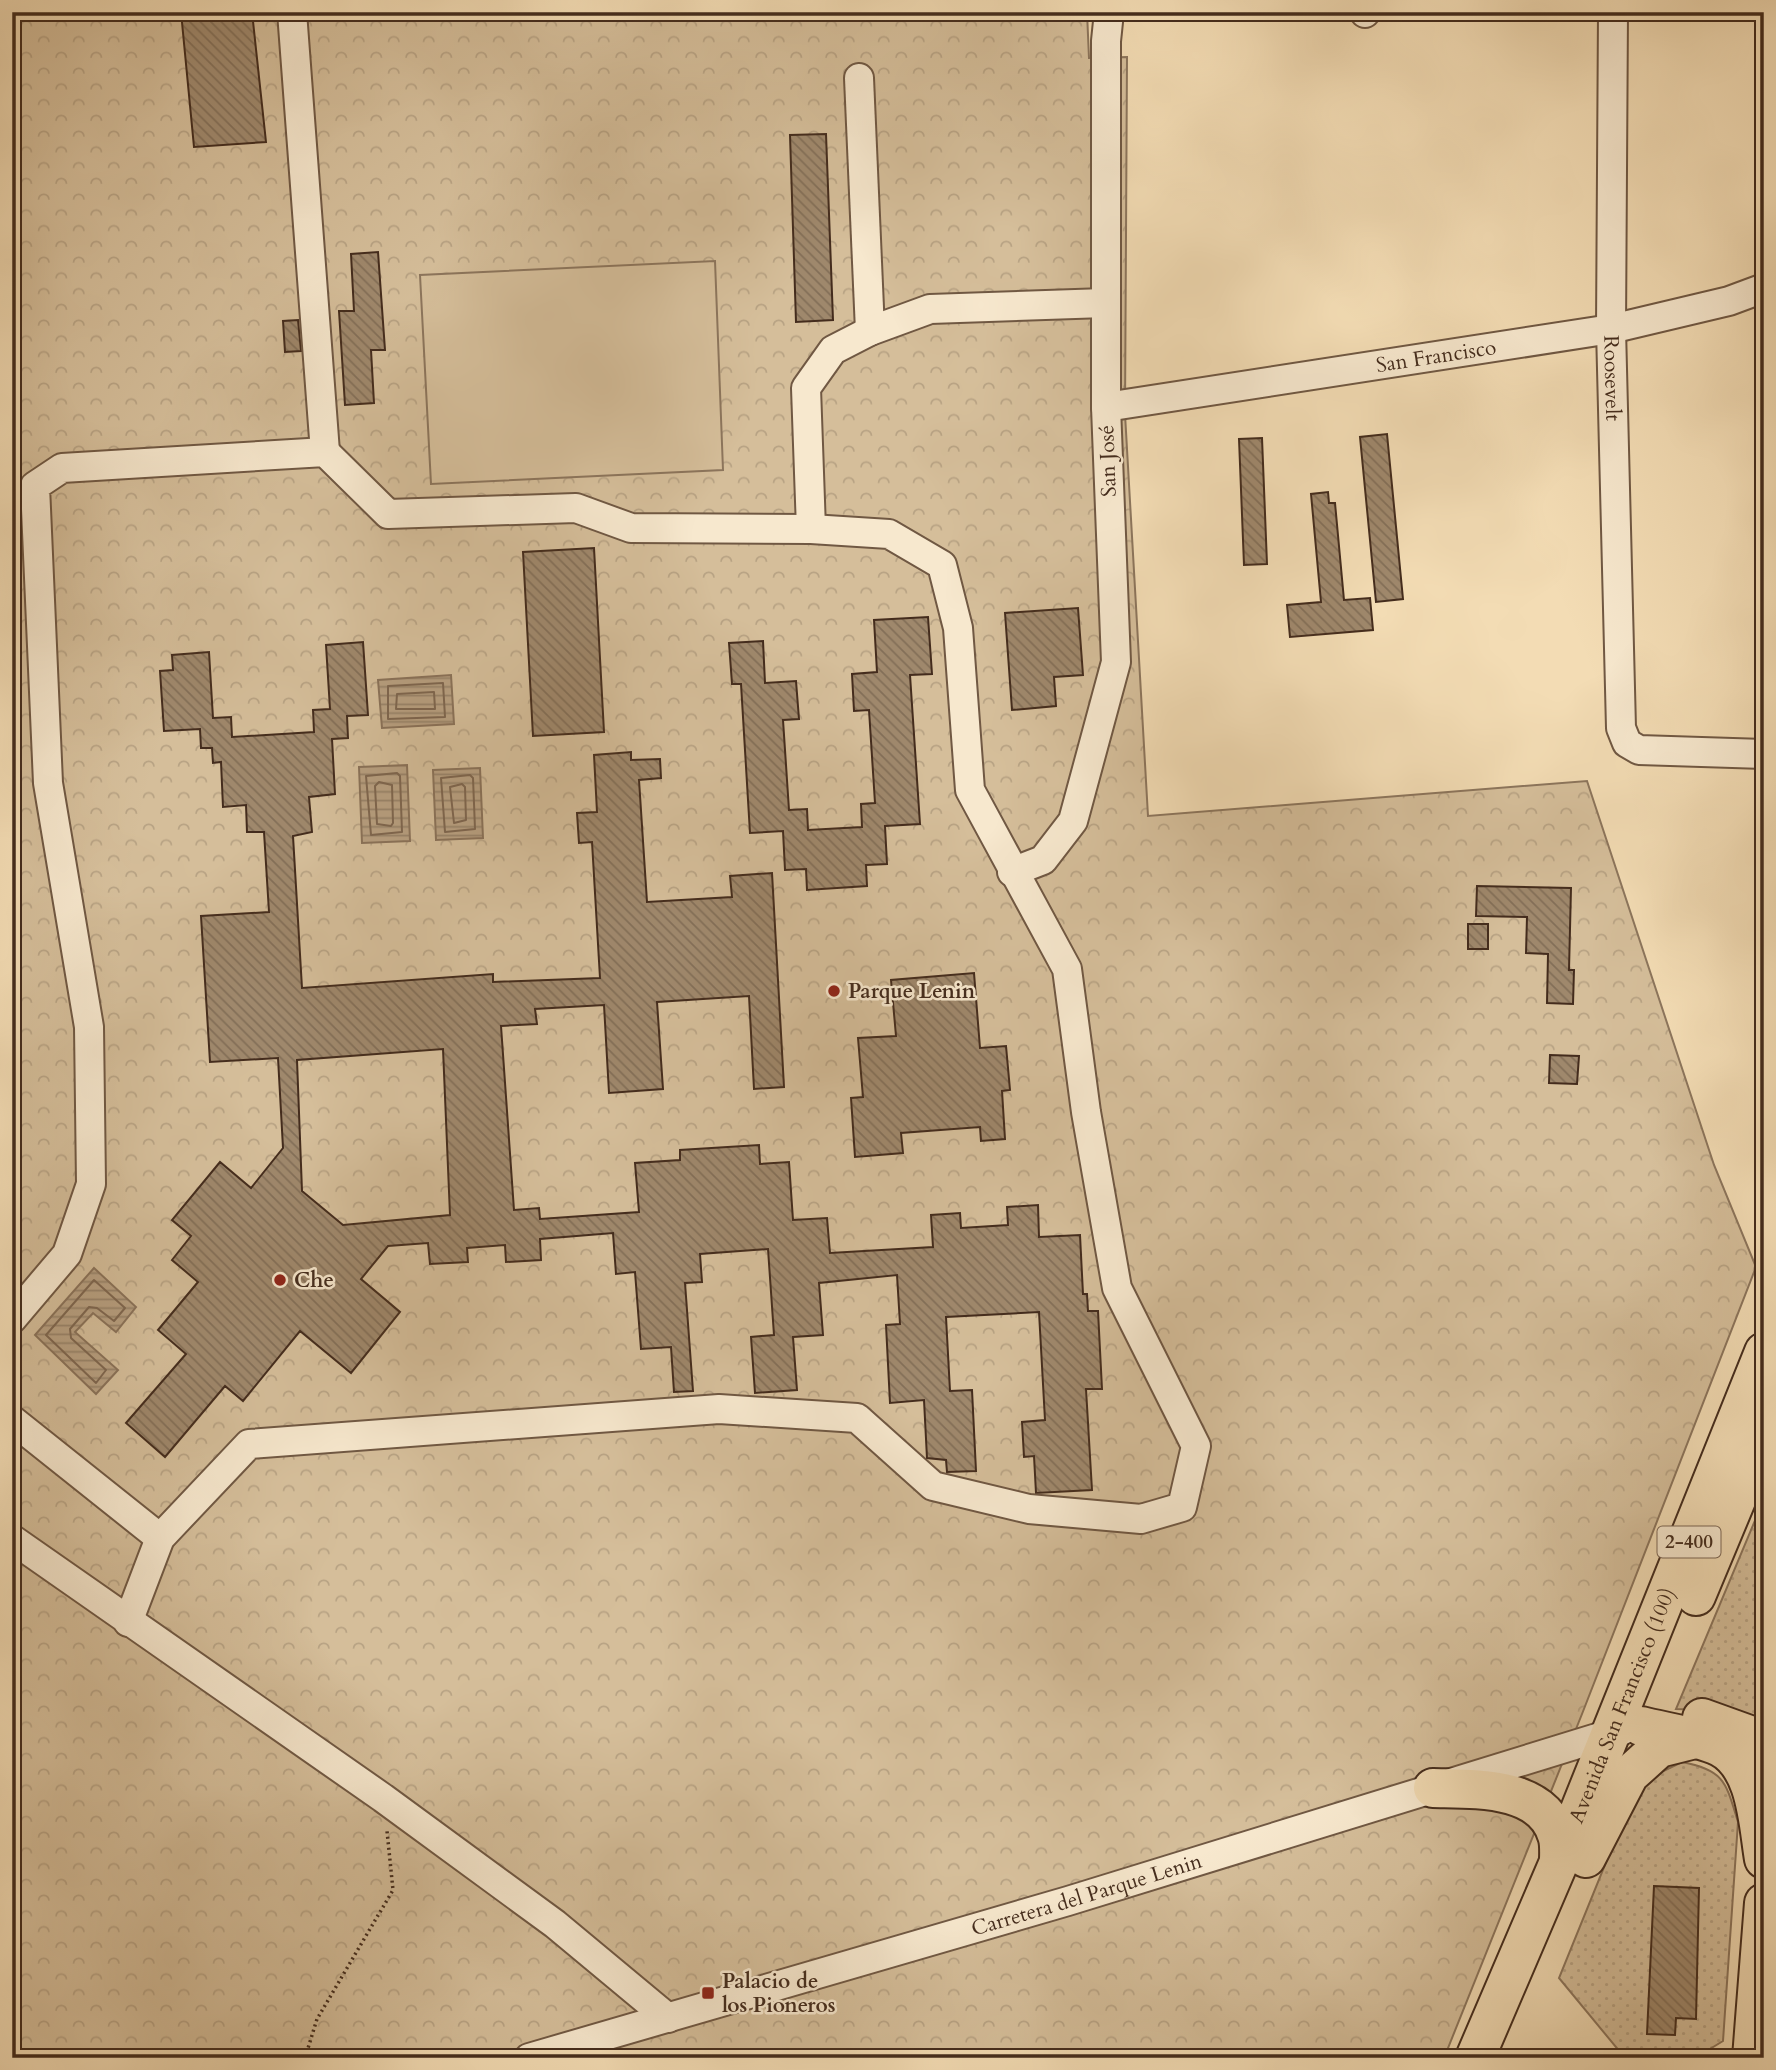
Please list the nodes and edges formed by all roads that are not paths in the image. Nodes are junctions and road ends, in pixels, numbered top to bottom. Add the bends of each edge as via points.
1 (292, 12) edge
2 (1109, 12) edge
3 (1613, 12) edge
4 (859, 78) dead end
5 (1764, 288) edge
6 (1105, 303) junction
7 (1611, 329) junction
8 (870, 331) junction
9 (1106, 407) junction
10 (325, 452) junction
11 (811, 529) junction
12 (1764, 754) edge
13 (1012, 872) junction
14 (12, 1320) edge
15 (1764, 1352) edge
16 (12, 1420) edge
17 (1764, 1433) edge
18 (160, 1538) junction
19 (12, 1539) edge
20 (128, 1622) junction
21 (1626, 1729) junction
22 (1691, 1740) junction
23 (1764, 1745) edge
24 (1433, 1788) junction
25 (1573, 1860) junction
26 (1764, 1860) edge
27 (1764, 1903) edge
28 (668, 2018) junction
29 (529, 2058) edge
30 (1475, 2058) edge
31 (1504, 2058) edge
32 (1752, 2058) edge

1 - 10 street
2 - 6 street, San José
3 - 7 street, Roosevelt
4 - 8 street
5 - 7 street, San Francisco
6 - 8 street via 930,309
6 - 9 street, San José
7 - 9 street, San Francisco
7 - 12 street, Roosevelt via 1620,728 1627,743 1639,750
8 - 11 street via 833,350 806,388
9 - 13 street, San José via 1116,662 1073,821 1043,860
10 - 11 street via 388,514 576,508 631,528
10 - 14 street via 62,468 35,486 48,783 89,1027 91,1184 67,1254
11 - 13 street via 889,534 942,565 958,628 970,790
13 - 18 street via 1067,969 1117,1288 1196,1446 1182,1507 1141,1520 1029,1509 933,1486 857,1418 719,1409 249,1444
15 - 21 highway, Avenida San Francisco (100) / 2-400
16 - 18 street
17 - 21 highway, Avenida San Francisco (100) / 2-400
18 - 20 street
19 - 20 street
20 - 28 street via 383,1798 555,1924
21 - 22 highway
21 - 23 highway via 1695,1717 1723,1723
21 - 24 street, Carretera del Parque Lenin
21 - 25 highway, Avenida San Francisco (100) / 2-400
22 - 25 highway via 1659,1748 1629,1775
22 - 26 highway via 1722,1748 1743,1769 1751,1788
24 - 25 highway via 1496,1792 1528,1802
24 - 28 street, Carretera del Parque Lenin
25 - 30 highway, Avenida San Francisco (100) / 2-400
25 - 31 highway, Avenida San Francisco (100) / 2-400
27 - 32 highway
28 - 29 street, Carretera del Parque Lenin

